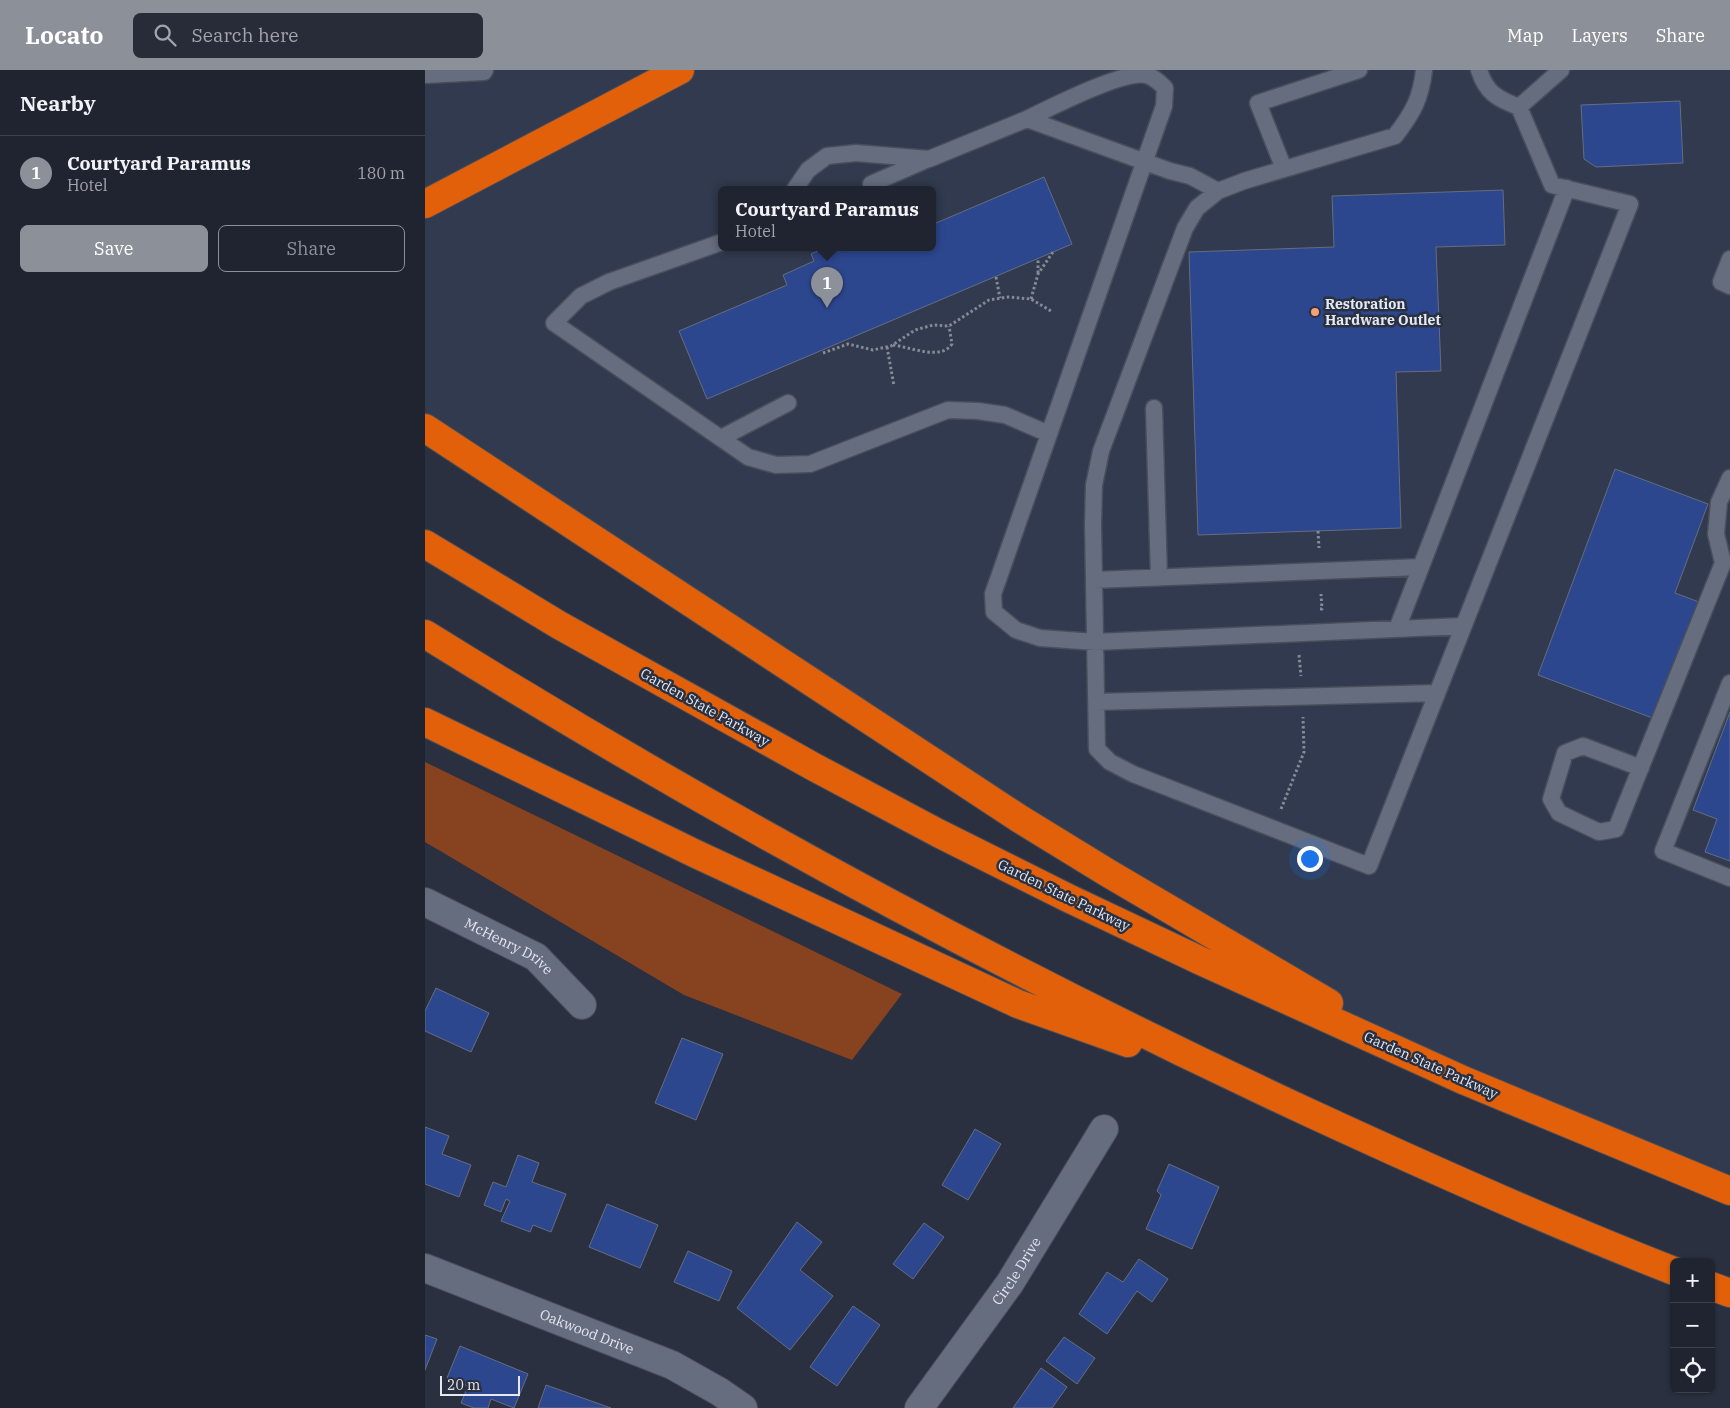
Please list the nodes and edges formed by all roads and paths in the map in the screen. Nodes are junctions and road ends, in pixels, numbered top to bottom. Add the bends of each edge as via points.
1 (485, 70) edge
2 (680, 70) edge
3 (1359, 70) edge
4 (1424, 70) edge
5 (1479, 70) edge
6 (1561, 70) edge
7 (425, 75) edge
8 (1519, 107) junction
9 (1027, 119) junction
10 (929, 159) junction
11 (1145, 162) junction
12 (1285, 169) junction
13 (871, 184) dead end
14 (797, 186) edge
15 (1567, 188) junction
16 (1218, 191) junction
17 (425, 204) edge
18 (718, 243) edge
19 (1053, 252) dead end
20 (1730, 258) edge
21 (1038, 259) dead end
22 (1038, 274) junction
23 (996, 276) dead end
24 (1730, 286) edge
25 (1000, 298) junction
26 (1031, 299) junction
27 (1051, 310) dead end
28 (949, 326) junction
29 (893, 345) junction
30 (887, 347) junction
31 (823, 354) dead end
32 (894, 386) dead end
33 (788, 403) dead end
34 (1154, 408) dead end
35 (425, 428) edge
36 (1049, 434) junction
37 (721, 438) junction
38 (1730, 478) edge
39 (1318, 531) dead end
40 (425, 544) edge
41 (1319, 548) dead end
42 (1421, 567) junction
43 (1159, 577) junction
44 (1094, 580) junction
45 (1321, 594) dead end
46 (1314, 610) dead end
47 (1463, 626) junction
48 (1397, 629) junction
49 (425, 634) edge
50 (1095, 642) junction
51 (1299, 654) dead end
52 (1301, 679) dead end
53 (1730, 682) edge
54 (1437, 693) junction
55 (1096, 702) junction
56 (1303, 716) dead end
57 (425, 722) edge
58 (1641, 768) junction
59 (1281, 810) dead end
60 (1730, 878) edge
61 (425, 902) edge
62 (582, 1005) dead end
63 (1463, 1080) junction
64 (1265, 1092) junction
65 (1105, 1129) dead end
66 (1730, 1191) edge
67 (425, 1268) edge
68 (1670, 1269) edge
69 (1715, 1287) edge
70 (1730, 1293) edge
71 (743, 1408) edge
72 (919, 1408) edge

1 - 7 lane
2 - 17 highway
3 - 12 lane via 1258,103
4 - 12 lane via 1422,87 1411,115 1395,136
5 - 8 lane via 1482,81 1498,99
6 - 8 lane
8 - 15 lane via 1552,185
9 - 10 lane
9 - 11 lane
9 - 11 lane via 1079,93 1127,77 1145,75 1165,88 1165,106
10 - 13 lane
10 - 14 lane via 856,152 827,156 807,170
11 - 16 lane via 1190,176
11 - 36 lane
12 - 16 lane
15 - 42 lane
15 - 47 lane via 1630,204
16 - 44 lane via 1197,208 1185,228 1101,452 1094,485
18 - 37 lane via 609,282 581,296 554,323
19 - 22 path
20 - 24 lane via 1721,282
21 - 22 path
22 - 26 path
23 - 25 path
25 - 26 path
25 - 28 path via 989,300
26 - 27 path
28 - 29 path via 933,325 915,330
28 - 29 path via 952,344 942,352
29 - 30 path
30 - 31 path via 873,350 848,344
30 - 32 path
33 - 37 lane
34 - 43 lane
35 - 63 highway via 1021,819
36 - 37 lane via 1005,415 948,410 810,464 777,465 748,457
36 - 50 lane via 993,594 994,612 1016,630 1041,638
38 - 58 lane via 1719,502 1716,534 1723,564
39 - 41 path
40 - 63 highway, Garden State Parkway via 559,625 938,834 1176,950
42 - 43 lane
42 - 48 lane
43 - 44 lane
44 - 50 lane
45 - 46 path via 1322,609
47 - 48 lane
47 - 54 lane
48 - 50 lane
49 - 64 highway via 624,756 750,827 1005,964
50 - 55 lane
51 - 52 path
53 - 60 lane via 1663,851
54 - 55 lane
54 - 55 lane via 1369,866 1133,774 1110,762 1097,749
56 - 59 path via 1304,752
57 - 64 highway via 696,854 1017,1004
58 - 58 lane via 1616,829 1599,832 1559,813 1551,799 1565,753 1583,746
61 - 62 street, McHenry Drive via 536,957
63 - 66 highway, Garden State Parkway
64 - 68 highway via 1398,1154
65 - 72 street, Circle Drive via 1010,1283
67 - 71 street, Oakwood Drive via 672,1365
69 - 70 highway

